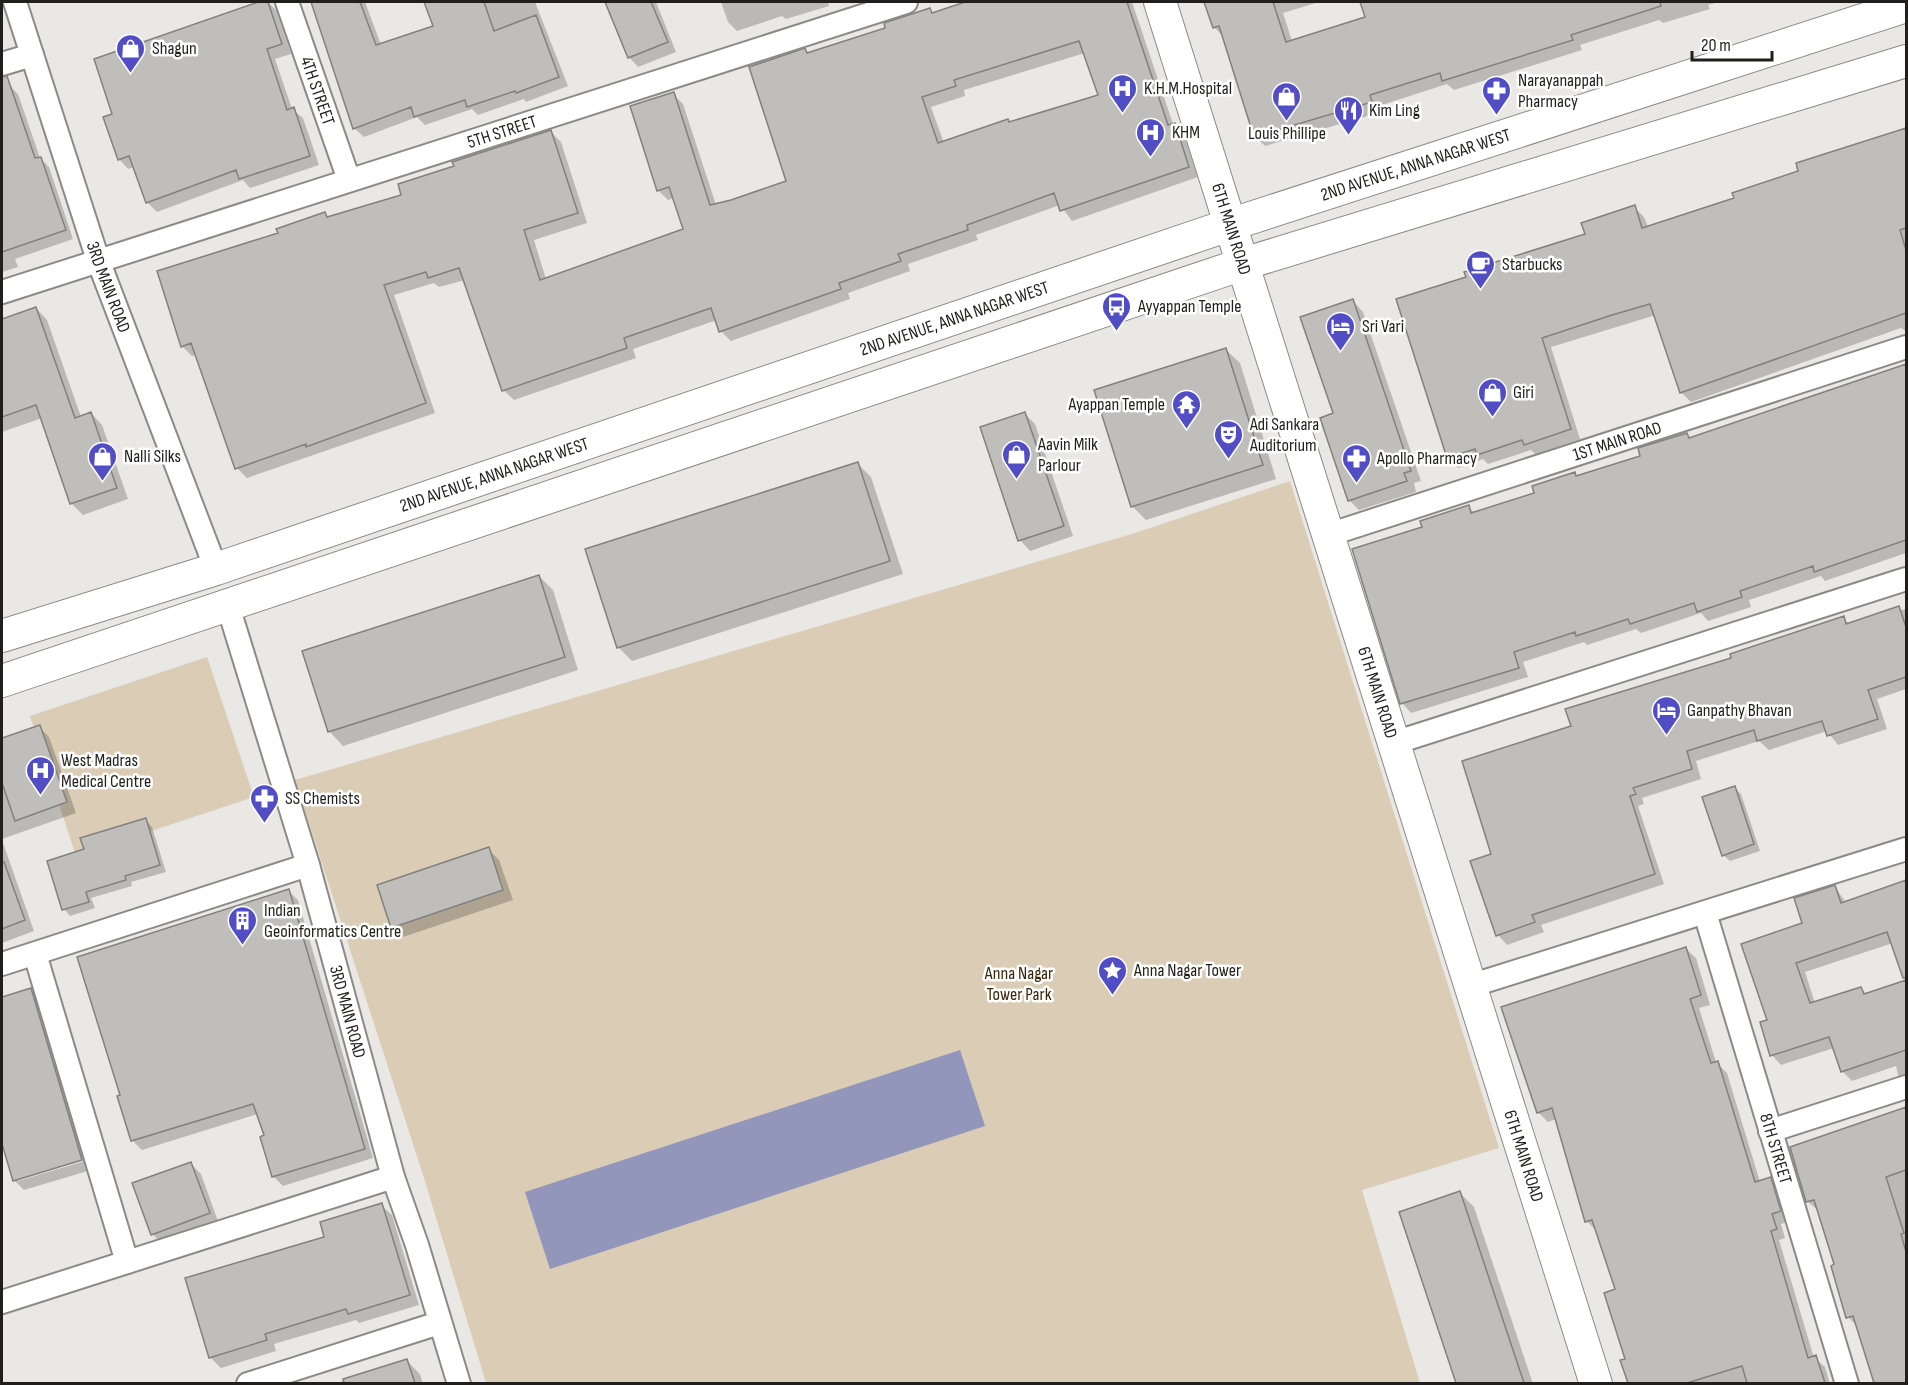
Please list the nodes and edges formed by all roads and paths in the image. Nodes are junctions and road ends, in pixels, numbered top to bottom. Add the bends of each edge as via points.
1 (15, 2) edge
2 (287, 2) edge
3 (906, 2) edge
4 (1160, 2) edge
5 (1906, 6) edge
6 (869, 7) edge
7 (32, 55) junction
8 (1906, 61) edge
9 (2, 64) edge
10 (349, 180) junction
11 (1232, 224) junction
12 (98, 260) junction
13 (1243, 264) junction
14 (2, 292) edge
15 (1906, 347) edge
16 (1328, 535) junction
17 (216, 569) junction
18 (1906, 579) edge
19 (228, 606) junction
20 (2, 636) edge
21 (2, 681) edge
22 (1394, 743) junction
23 (1906, 849) edge
24 (308, 865) junction
25 (1705, 913) junction
26 (35, 954) junction
27 (2, 964) edge
28 (1470, 986) junction
29 (1906, 1087) edge
30 (1770, 1131) junction
31 (393, 1177) junction
32 (127, 1262) junction
33 (2, 1302) edge
34 (439, 1323) junction
35 (248, 1383) edge
36 (459, 1383) edge
37 (1596, 1383) edge
38 (1847, 1383) edge

1 - 7 street, 3RD MAIN ROAD
2 - 10 street, 4TH STREET
3 - 6 street, 5TH STREET
4 - 11 main road, 6TH MAIN ROAD
5 - 11 main road, 2ND AVENUE, ANNA NAGAR WEST
6 - 10 street, 5TH STREET
7 - 9 street
7 - 12 street, 3RD MAIN ROAD
8 - 13 main road
10 - 12 street, 5TH STREET
11 - 13 main road, 6TH MAIN ROAD
11 - 17 main road, 2ND AVENUE, ANNA NAGAR WEST
12 - 14 street, 5TH STREET
12 - 17 street, 3RD MAIN ROAD
13 - 16 main road, 6TH MAIN ROAD
13 - 19 main road
15 - 16 street, 1ST MAIN ROAD
16 - 22 main road, 6TH MAIN ROAD
17 - 20 main road, 2ND AVENUE, ANNA NAGAR WEST
18 - 22 street
19 - 21 main road
19 - 24 street, 3RD MAIN ROAD
22 - 28 main road, 6TH MAIN ROAD
23 - 25 street
24 - 26 street
24 - 31 street, 3RD MAIN ROAD
25 - 28 street
25 - 30 street, 8TH STREET
26 - 27 street
26 - 32 street
28 - 37 main road, 6TH MAIN ROAD
29 - 30 street
30 - 38 street, 8TH STREET
31 - 32 street
31 - 34 street, 3RD MAIN ROAD
32 - 33 street
34 - 35 street
34 - 36 street, 3RD MAIN ROAD

